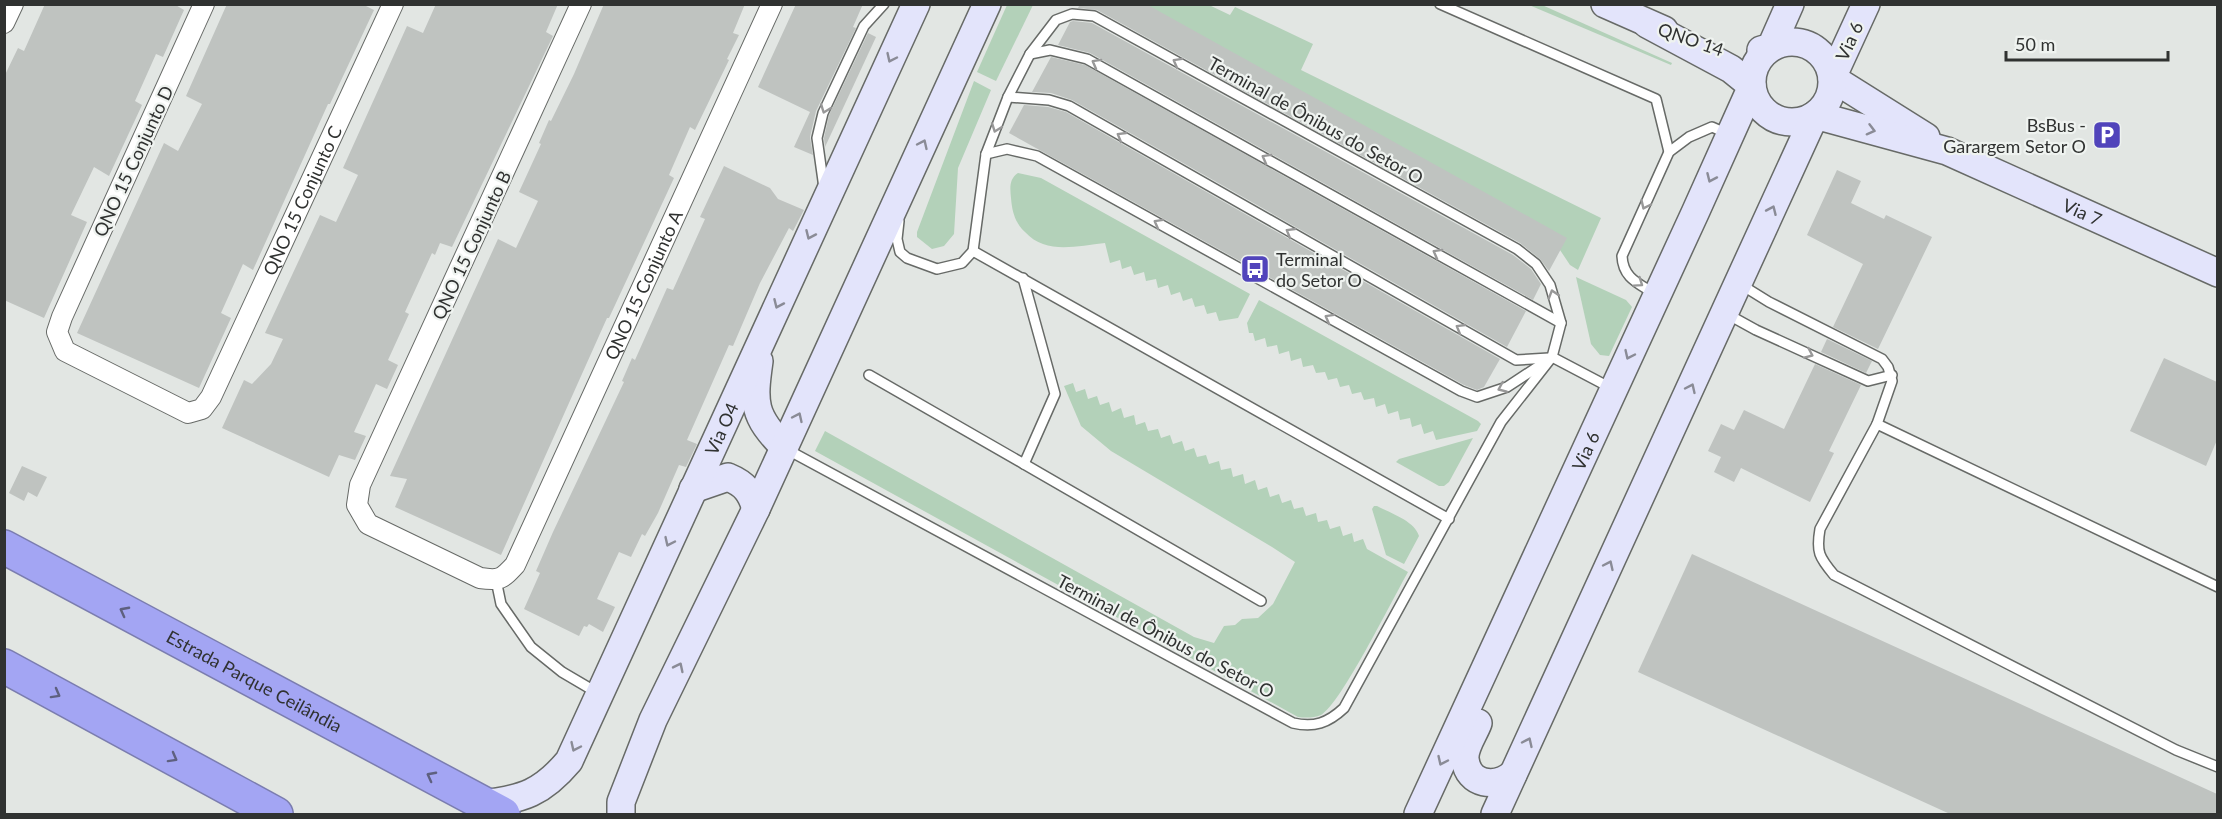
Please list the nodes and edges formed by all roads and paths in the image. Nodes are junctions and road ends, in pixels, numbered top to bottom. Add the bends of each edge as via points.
1 (13, 4) edge
2 (204, 4) edge
3 (393, 4) edge
4 (581, 4) edge
5 (772, 4) edge
6 (884, 4) edge
7 (916, 4) edge
8 (987, 4) edge
9 (1440, 4) edge
10 (1605, 4) edge
11 (1790, 4) edge
12 (1866, 4) edge
13 (4, 23) edge
14 (1647, 24) junction
15 (1771, 47) junction
16 (1030, 54) junction
17 (1832, 78) junction
18 (1752, 86) junction
19 (1008, 97) junction
20 (1815, 115) junction
21 (1731, 135) junction
22 (1947, 151) junction
23 (1669, 152) junction
24 (986, 154) junction
25 (904, 184) junction
26 (826, 200) junction
27 (973, 251) junction
28 (2217, 273) edge
29 (1023, 278) junction
30 (1738, 283) junction
31 (1657, 295) junction
32 (1725, 313) junction
33 (1561, 323) junction
34 (763, 339) junction
35 (1552, 357) junction
36 (869, 375) dead end
37 (1892, 375) junction
38 (1613, 389) junction
39 (211, 397) joint
40 (1877, 424) junction
41 (784, 447) junction
42 (1023, 464) junction
43 (693, 489) junction
44 (756, 508) junction
45 (1449, 519) junction
46 (1548, 531) junction
47 (4, 548) edge
48 (496, 580) junction
49 (2217, 587) edge
50 (1261, 602) dead end
51 (4, 666) edge
52 (599, 694) junction
53 (2217, 767) edge
54 (1513, 774) junction
55 (493, 809) edge
56 (276, 814) edge
57 (621, 814) edge
58 (1418, 814) edge
59 (1495, 814) edge

1 - 13 street
2 - 39 street, QNO 15 Conjunto D via 57,332 64,351 188,413 202,409
3 - 39 street, QNO 15 Conjunto C
4 - 48 street, QNO 15 Conjunto B via 360,485 357,505 368,524 480,578
5 - 48 street, QNO 15 Conjunto A via 515,565
6 -> 26 lane via 864,26 823,113 817,138
7 -> 26 main road, Via O4
25 -> 8 main road
9 - 23 lane via 1656,99
10 - 14 main road, QNO 14
11 - 15 main road
12 - 17 main road, Via 6
14 - 15 main road, QNO 14 via 1723,52 1749,53
14 - 18 main road, QNO 14 via 1731,69
15 - 17 main road via 1796,42 1811,46 1825,59
15 - 18 main road via 1753,71
16 - 19 lane, Terminal de Ônibus do Setor O
33 -> 16 lane via 1087,58 1050,50
33 -> 16 lane, Terminal de Ônibus do Setor O via 1550,285 1536,264 1517,249 1094,16 1072,14 1056,20
17 - 20 main road via 1831,92
17 - 22 main road, Via 7
18 - 20 main road via 1763,110 1775,118 1795,121
18 - 21 main road, Via 6
19 -> 24 lane, Terminal de Ônibus do Setor O
35 -> 19 lane via 1516,360 1069,106 1049,100
20 -> 22 main road, Via 7
30 -> 20 main road
21 - 23 lane via 1712,127
21 -> 31 main road, Via 6
22 - 28 main road, Via 7
23 -> 31 lane via 1622,256 1622,269
24 - 27 lane, Terminal de Ônibus do Setor O
35 -> 24 lane via 1507,387 1477,397 1037,156 1007,149
25 - 27 lane via 897,239 900,252 937,269 962,263
41 -> 25 main road
26 -> 34 main road, Via O4
27 - 29 lane
29 - 42 lane via 1055,394
29 - 45 lane
30 - 32 main road
30 - 37 lane via 1882,359
31 -> 38 main road, Via 6
32 -> 37 lane via 1868,381
54 -> 32 main road
33 - 35 lane, Terminal de Ônibus do Setor O
34 - 41 main road via 755,386 757,410 767,430
34 - 43 main road, Via O4
35 - 38 lane
35 - 45 lane, Terminal de Ônibus do Setor O via 1501,422
36 - 42 lane
37 - 40 lane
38 - 46 main road, Via 6
40 - 49 lane
40 - 53 lane via 1820,529 1817,547 1821,560 1834,575 2176,750
41 - 44 main road
41 - 45 lane, Terminal de Ônibus do Setor O via 1293,723 1306,726 1321,724 1344,708
42 - 50 lane
43 - 44 main road via 728,477 741,482 752,494
43 -> 52 main road, Via O4
57 -> 44 main road via 621,802 653,720
46 - 54 main road via 1533,604 1466,752 1467,767 1484,782 1500,783
46 -> 58 main road, Via 6
55 -> 47 highway, Estrada Parque Ceilândia
48 - 52 lane via 501,604 531,647 561,672
51 -> 56 highway
52 -> 55 main road, Via O4 via 569,761 554,779
54 - 59 main road

